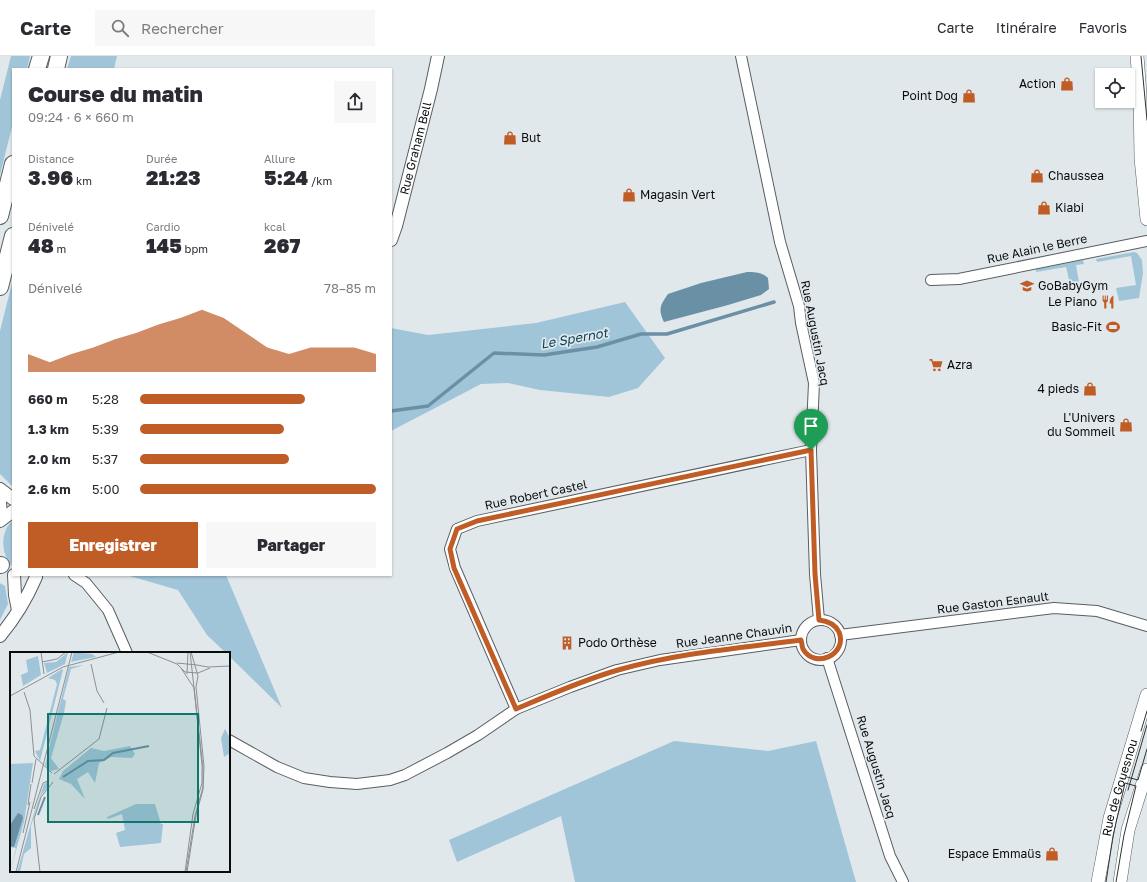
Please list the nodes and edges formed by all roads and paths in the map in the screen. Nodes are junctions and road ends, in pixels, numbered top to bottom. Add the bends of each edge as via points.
1 (41, 56) edge
2 (59, 56) edge
3 (438, 56) edge
4 (741, 56) edge
5 (1137, 56) edge
6 (37, 68) edge
7 (56, 68) edge
8 (1145, 166) edge
9 (12, 168) edge
10 (0, 216) edge
11 (1147, 220) edge
12 (392, 237) edge
13 (12, 240) edge
14 (1147, 241) edge
15 (931, 280) dead end
16 (0, 287) edge
17 (811, 450) junction
18 (0, 489) edge
19 (12, 498) edge
20 (0, 501) edge
21 (12, 512) edge
22 (0, 520) edge
23 (7, 570) edge
24 (20, 576) edge
25 (38, 576) edge
26 (76, 576) edge
27 (18, 610) junction
28 (819, 620) junction
29 (1147, 626) edge
30 (840, 635) junction
31 (0, 636) edge
32 (801, 640) junction
33 (127, 652) edge
34 (827, 658) junction
35 (1147, 696) edge
36 (516, 709) junction
37 (230, 741) edge
38 (1147, 770) edge
39 (903, 882) edge
40 (1098, 882) edge
41 (1120, 882) edge

1 - 6 highway
2 - 7 highway
3 - 12 street, Rue Graham Bell
4 - 17 street, Rue Augustin Jacq via 779,235 799,306 814,383
5 - 8 main road via 1141,158
8 - 11 main road
9 - 10 highway
13 - 16 highway
14 - 15 street, Rue Alain le Berre via 959,279
17 - 28 street, Rue Augustin Jacq
17 - 36 street, Rue Robert Castel via 477,521 457,529 450,549 454,568
18 - 19 street
20 - 22 street
21 - 22 street
23 - 27 street
24 - 25 street
25 - 27 street
26 - 33 street via 86,583 108,610
27 - 31 street
28 - 30 street via 832,624
28 - 32 street via 806,627
29 - 30 street, Rue Gaston Esnault via 1097,611 1054,608
30 - 34 street via 838,649 834,655
32 - 34 street via 803,649 809,656
32 - 36 street, Rue Jeanne Chauvin via 653,661 617,670
34 - 39 street, Rue Augustin Jacq via 890,856
35 - 40 main road, Rue de Gouesnou via 1110,818
36 - 37 street, Rue Jeanne Chauvin via 478,735 405,775 390,780 357,784 304,778 277,767
38 - 41 main road, Rue de Gouesnou via 1128,830

